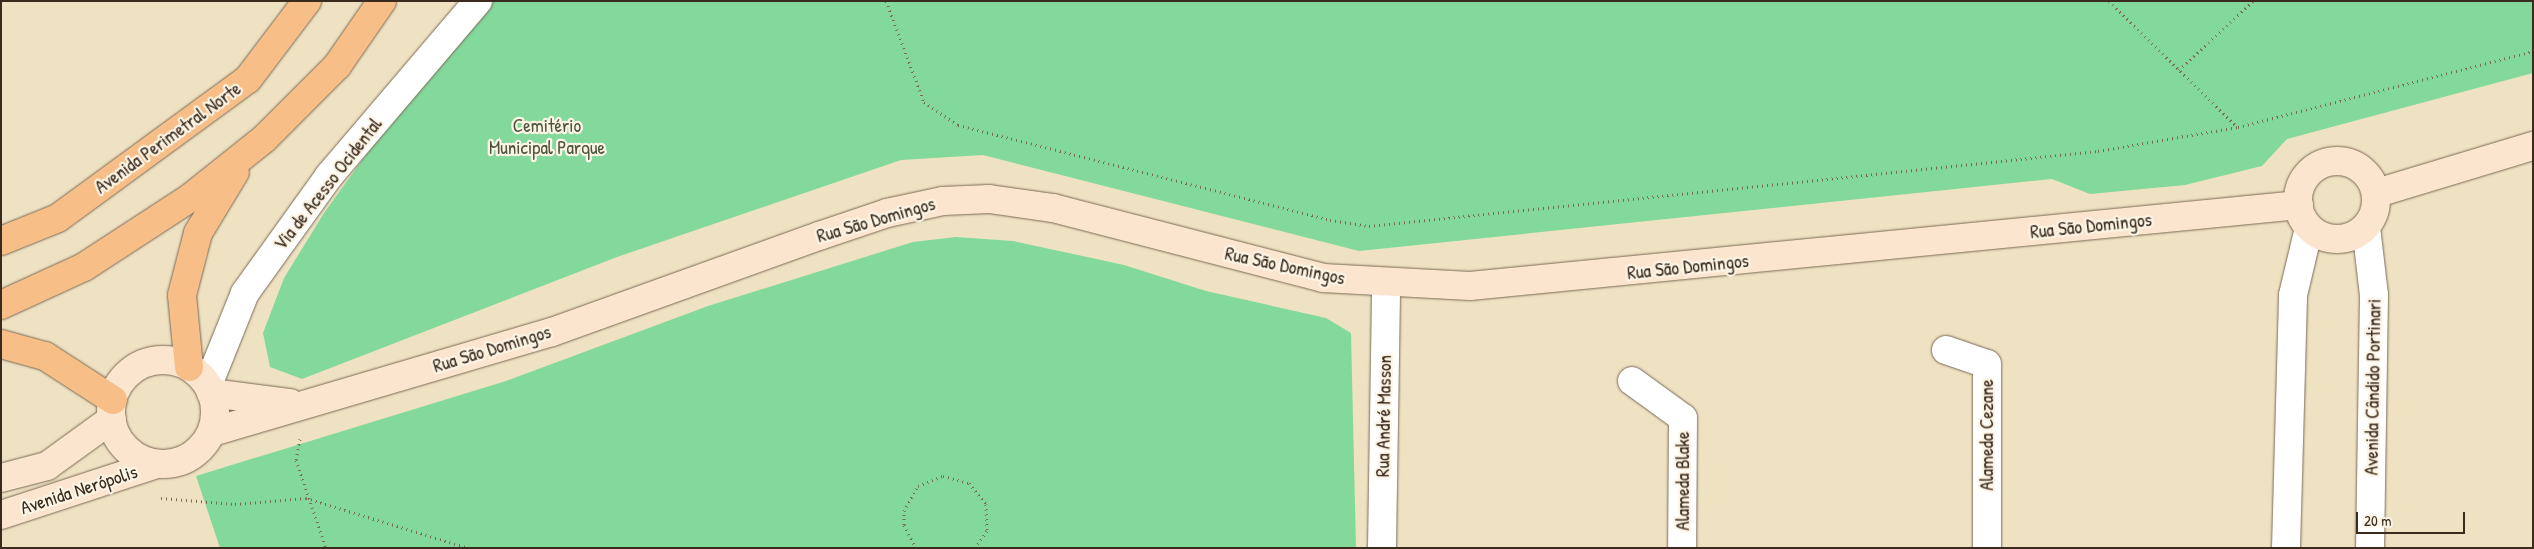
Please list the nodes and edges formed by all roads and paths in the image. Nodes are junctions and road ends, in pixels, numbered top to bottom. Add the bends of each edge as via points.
1 (307, 1) edge
2 (382, 1) edge
3 (478, 1) edge
4 (886, 1) edge
5 (2109, 1) edge
6 (2253, 1) edge
7 (2533, 51) edge
8 (2179, 70) junction
9 (2238, 127) junction
10 (264, 139) junction
11 (2533, 146) edge
12 (2377, 194) junction
13 (2304, 217) junction
14 (2366, 227) junction
15 (1, 241) edge
16 (1386, 284) junction
17 (1, 305) edge
18 (1, 344) edge
19 (1946, 350) dead end
20 (1632, 381) dead end
21 (203, 382) junction
22 (306, 404) junction
23 (112, 410) junction
24 (212, 432) junction
25 (157, 464) junction
26 (1, 478) edge
27 (155, 498) dead end
28 (306, 498) junction
29 (1, 515) edge
30 (326, 548) edge
31 (469, 548) edge
32 (916, 548) edge
33 (975, 548) edge
34 (1382, 548) edge
35 (1682, 548) edge
36 (1987, 548) edge
37 (2286, 548) edge
38 (2370, 548) edge

1 - 15 highway, Avenida Perimetral Norte via 248,78 58,218
2 - 10 highway via 337,66
3 - 21 street, Via de Acesso Ocidental via 329,176 251,285
4 - 9 path via 924,102 958,125 1330,220 1370,226 2098,151
5 - 8 path
6 - 8 path
7 - 9 path
8 - 9 path
10 - 17 highway via 190,198 84,267
10 - 21 highway via 229,178 198,233 182,295
11 - 12 main road
12 - 13 main road via 2372,182 2354,165 2330,162 2309,174
12 - 14 main road via 2373,217
13 - 14 main road via 2332,239 2344,238
13 - 16 main road, Rua São Domingos via 1574,279 1470,286
13 - 37 street via 2293,295
14 - 38 street, Avenida Cândido Portinari via 2374,294
16 - 22 main road, Rua São Domingos via 1323,278 1268,266 1053,208 989,199 943,201 887,213 552,332
16 - 34 street, Rua André Masson
18 - 23 highway via 45,356
19 - 36 street, Alameda Cezane via 1987,364
20 - 35 street, Alameda Blake via 1683,418
21 - 22 main road, Rua São Domingos
21 - 23 main road via 171,361 151,362 120,382
21 - 24 main road via 216,408
22 - 24 main road, Rua São Domingos
22 - 28 path via 296,460
23 - 25 main road via 127,449
23 - 26 main road, Avenida Nerópolis via 46,466
24 - 25 main road via 184,460
25 - 29 main road, Avenida Nerópolis
27 - 28 path via 235,504
28 - 30 path
28 - 31 path
32 - 33 path via 904,525 904,511 918,486 943,476 970,483 986,504 986,531

